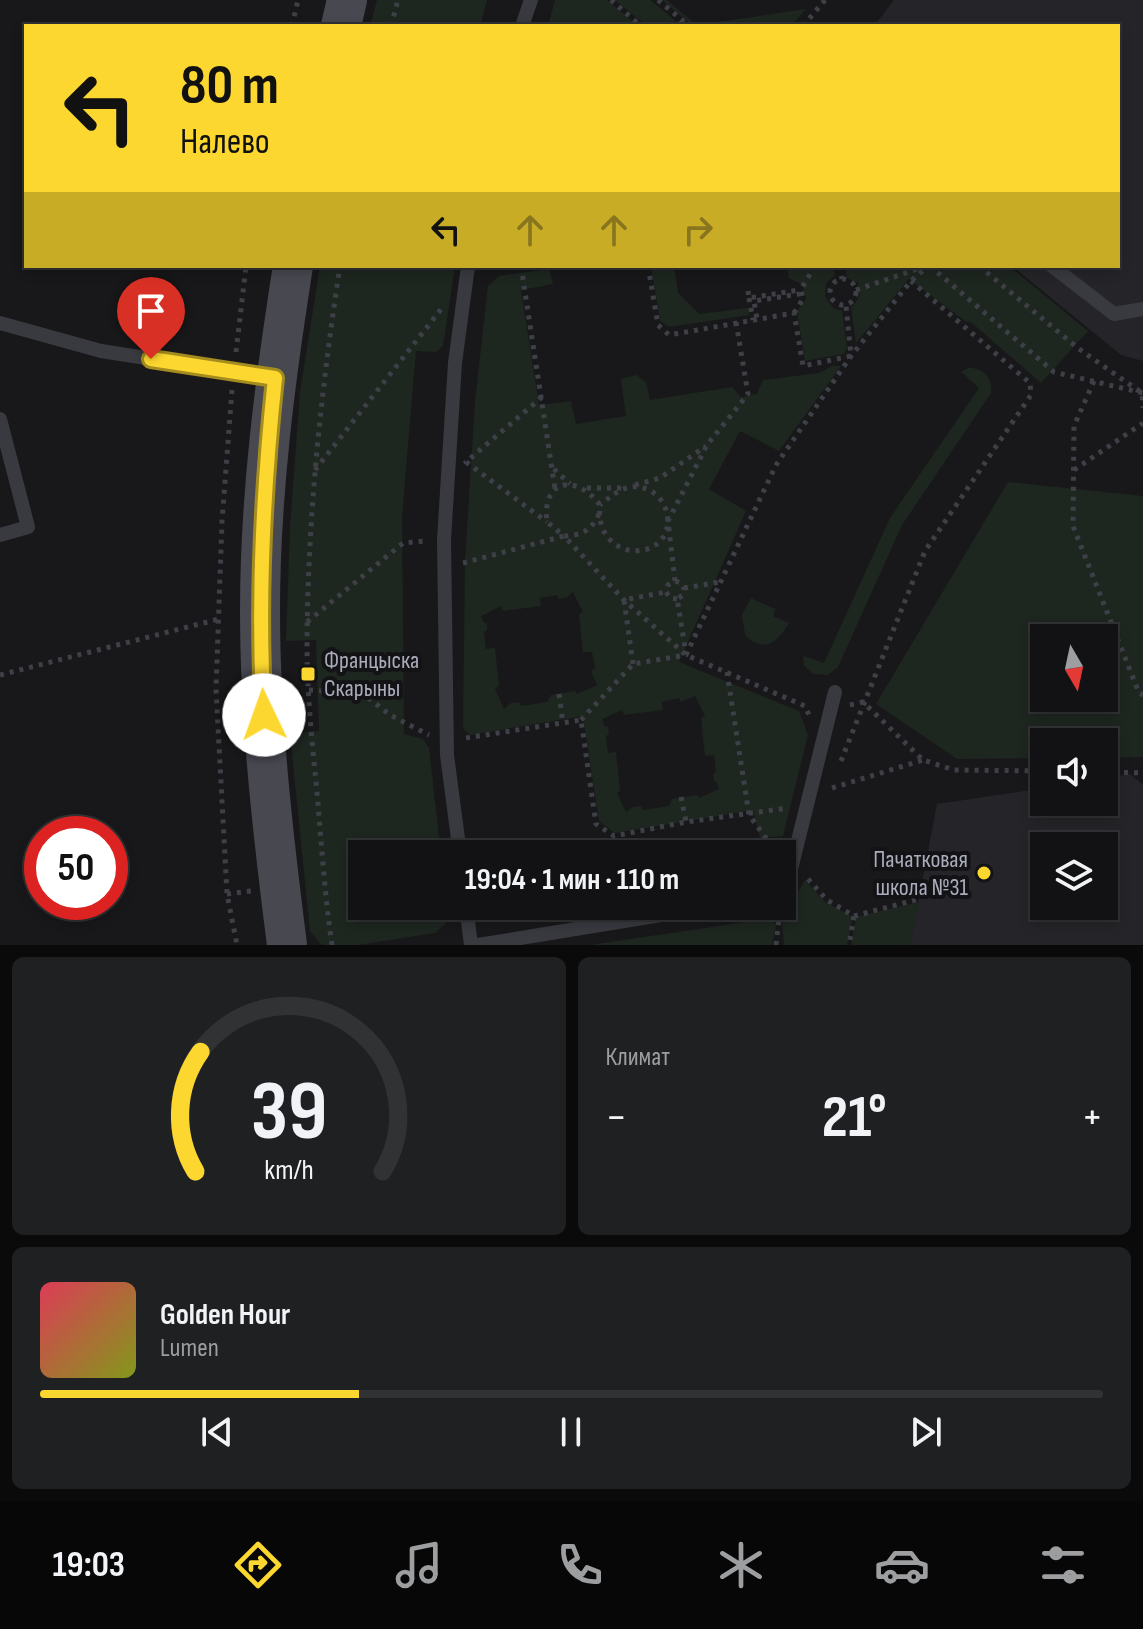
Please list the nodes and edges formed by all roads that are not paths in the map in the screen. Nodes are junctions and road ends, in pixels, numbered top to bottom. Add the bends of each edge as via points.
1 (347, 0) edge
2 (531, 0) edge
3 (341, 24) edge
4 (523, 24) edge
5 (293, 268) edge
6 (468, 268) edge
7 (1055, 268) edge
8 (1143, 309) edge
9 (0, 323) edge
10 (275, 378) junction
11 (0, 419) edge
12 (0, 535) edge
13 (835, 692) dead end
14 (458, 840) edge
15 (789, 840) edge
16 (468, 920) edge
17 (631, 920) edge
18 (287, 945) edge
19 (471, 945) edge
20 (478, 945) edge

1 - 3 main road
2 - 4 lane
5 - 10 main road
6 - 14 lane via 455,363 444,540 447,740
7 - 8 lane via 1114,314
9 - 10 lane via 101,351
10 - 18 main road via 260,624 269,793
11 - 12 lane via 28,527
13 - 15 lane
16 - 19 lane
17 - 20 lane

